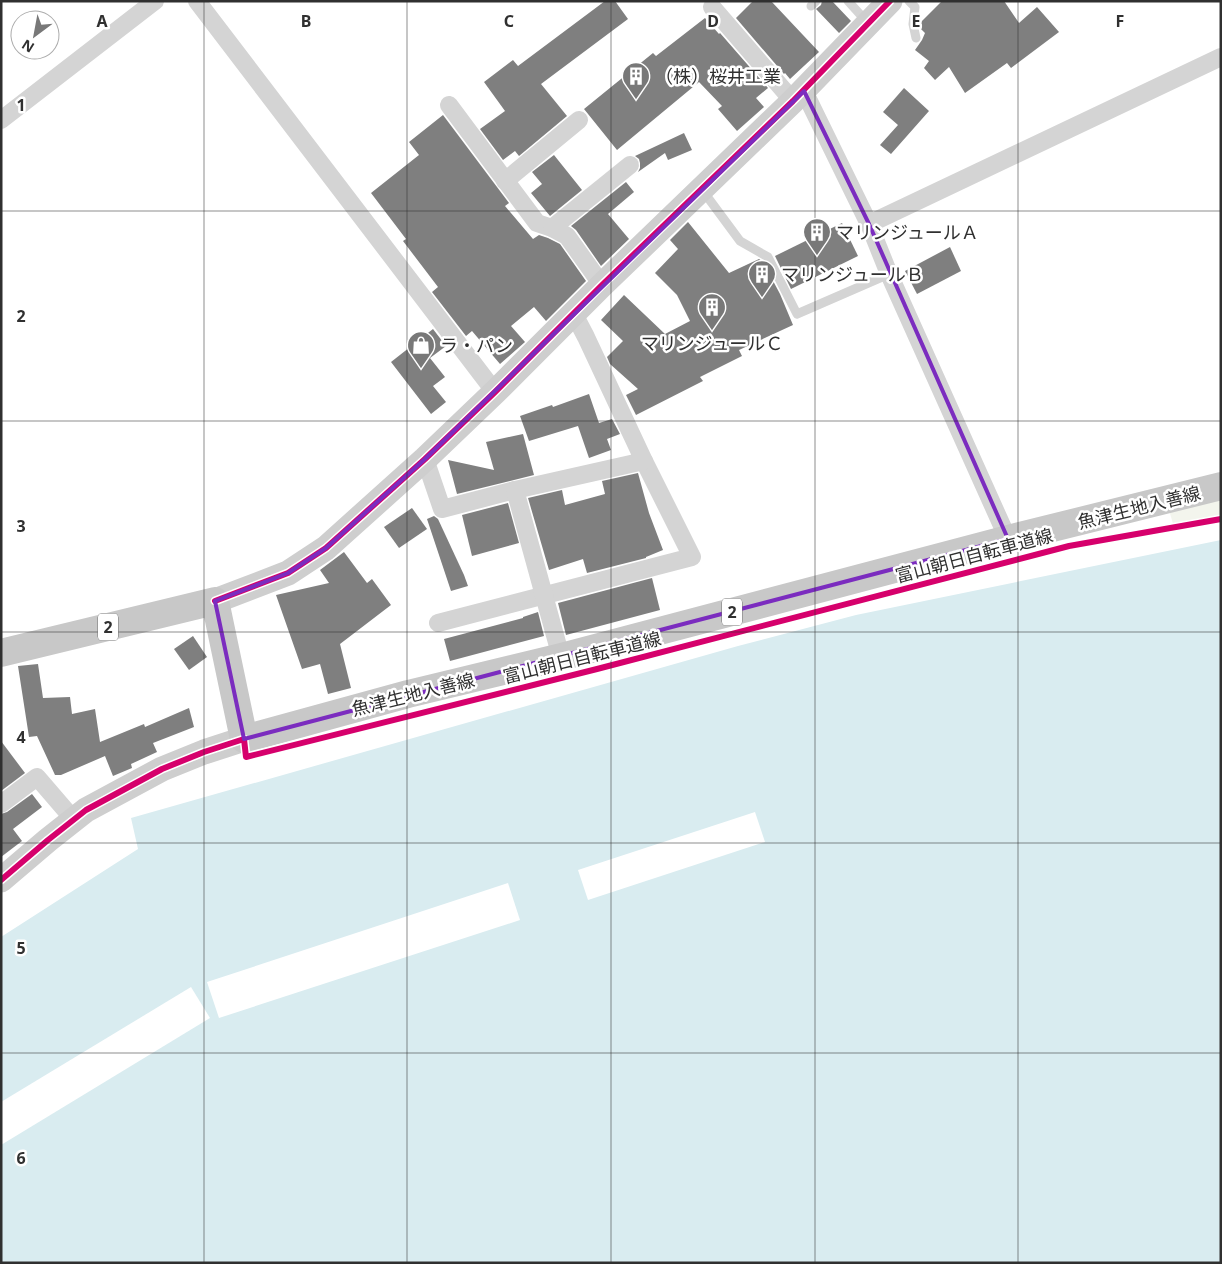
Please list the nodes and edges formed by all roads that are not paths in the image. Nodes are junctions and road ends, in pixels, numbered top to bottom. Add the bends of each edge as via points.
1 (155, 1) edge
2 (197, 1) edge
3 (848, 1) edge
4 (890, 1) edge
5 (909, 1) edge
6 (712, 7) dead end
7 (869, 24) junction
8 (916, 38) dead end
9 (1221, 57) edge
10 (799, 96) junction
11 (449, 105) dead end
12 (1, 120) edge
13 (579, 120) dead end
14 (630, 165) dead end
15 (505, 181) junction
16 (701, 189) junction
17 (869, 224) junction
18 (552, 228) junction
19 (889, 274) junction
20 (602, 285) junction
21 (574, 314) junction
22 (495, 392) junction
23 (425, 459) junction
24 (644, 461) junction
25 (1221, 486) edge
26 (514, 490) junction
27 (1008, 539) junction
28 (544, 595) junction
29 (215, 602) junction
30 (438, 622) dead end
31 (2, 652) edge
32 (561, 656) junction
33 (244, 738) junction
34 (1, 804) edge
35 (74, 820) junction
36 (1, 880) edge

1 - 12 street
2 - 22 street
3 - 7 lane
4 - 7 street
5 - 8 lane via 915,7 913,24
6 - 10 street
7 - 10 street
9 - 17 street
10 - 16 street
10 - 17 street
11 - 15 street
13 - 15 street
14 - 18 street
15 - 18 street via 537,223
16 - 19 lane via 740,240 768,257 796,314
16 - 20 street
17 - 19 street
18 - 20 street via 567,236
19 - 27 street
20 - 21 street
21 - 22 street
21 - 24 street
22 - 23 street
23 - 26 street via 442,509
23 - 29 street via 326,548 288,573
24 - 26 street
24 - 28 street via 692,557
25 - 27 main road, 魚津生地入善線 / 2
26 - 28 street
27 - 32 main road, 魚津生地入善線 / 2
28 - 30 street
28 - 32 street
29 - 31 main road, 2
29 - 33 main road
32 - 33 main road, 魚津生地入善線 / 2
33 - 35 street via 162,769 86,810
34 - 35 street via 37,777
35 - 36 street

